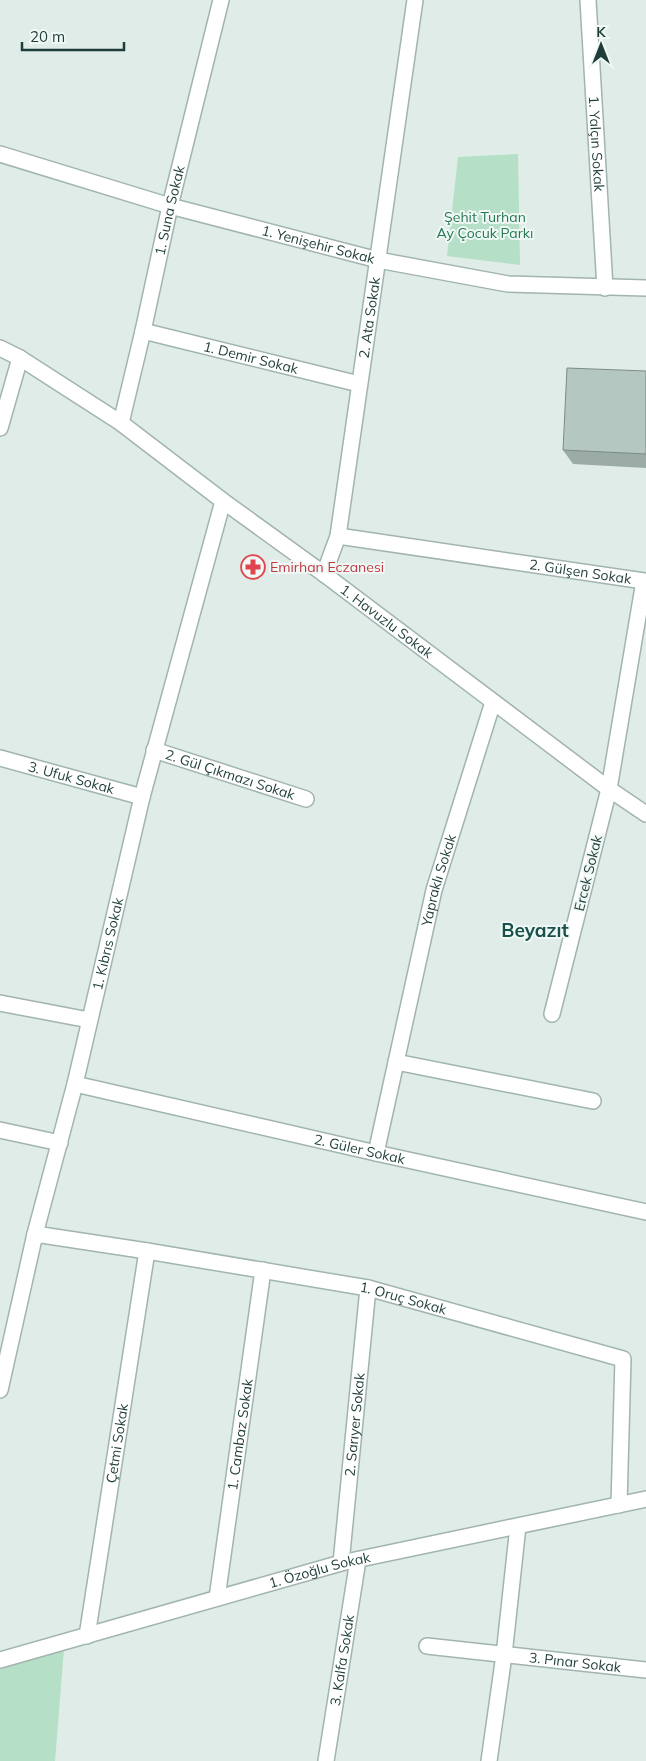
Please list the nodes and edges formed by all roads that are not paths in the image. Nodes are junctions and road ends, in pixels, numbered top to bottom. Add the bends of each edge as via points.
1 (221, 0) edge
2 (415, 0) edge
3 (588, 0) edge
4 (0, 154) edge
5 (170, 206) junction
6 (378, 260) junction
7 (605, 288) junction
8 (646, 288) edge
9 (143, 331) junction
10 (0, 348) edge
11 (20, 358) junction
12 (359, 384) junction
13 (121, 423) junction
14 (0, 428) edge
15 (223, 501) junction
16 (338, 536) junction
17 (324, 574) junction
18 (493, 702) junction
19 (154, 750) junction
20 (0, 758) edge
21 (609, 789) junction
22 (142, 797) junction
23 (306, 799) dead end
24 (646, 814) edge
25 (0, 1003) edge
26 (552, 1014) dead end
27 (88, 1020) junction
28 (396, 1062) junction
29 (74, 1084) junction
30 (593, 1100) dead end
31 (0, 1130) edge
32 (60, 1143) junction
33 (376, 1153) junction
34 (646, 1212) edge
35 (35, 1234) junction
36 (147, 1251) junction
37 (263, 1270) junction
38 (368, 1288) junction
39 (0, 1390) edge
40 (646, 1499) edge
41 (619, 1505) junction
42 (518, 1526) junction
43 (358, 1560) junction
44 (341, 1563) junction
45 (217, 1598) junction
46 (87, 1636) junction
47 (428, 1646) dead end
48 (504, 1655) junction
49 (0, 1660) edge
50 (646, 1670) edge
51 (326, 1761) edge
52 (490, 1761) edge

1 - 5 street, 1. Suna Sokak
2 - 6 street, 2. Ata Sokak
3 - 7 street, 1. Yalçın Sokak
4 - 5 street, 1. Yenişehir Sokak
5 - 6 street, 1. Yenişehir Sokak
5 - 9 street, 1. Suna Sokak
6 - 7 street, 1. Yenişehir Sokak via 508,284
6 - 12 street, 2. Ata Sokak
7 - 8 street, 1. Yenişehir Sokak
9 - 12 street, 1. Demir Sokak
9 - 13 street, 1. Suna Sokak
10 - 11 street, 1. Havuzlu Sokak
11 - 13 street, 1. Havuzlu Sokak
11 - 14 street
12 - 16 street, 2. Ata Sokak
13 - 15 street, 1. Havuzlu Sokak
15 - 17 street, 1. Havuzlu Sokak
15 - 19 street, 1. Kıbrıs Sokak
16 - 17 street, 2. Ata Sokak
16 - 21 street, 2. Gülşen Sokak via 644,582
17 - 18 street, 1. Havuzlu Sokak
18 - 21 street, 1. Havuzlu Sokak
18 - 28 street, Yapraklı Sokak via 434,890
19 - 22 street, 1. Kıbrıs Sokak
19 - 23 street, 2. Gül Çıkmazı Sokak
20 - 22 street, 3. Ufuk Sokak
21 - 24 street, 1. Havuzlu Sokak
21 - 26 street, Ercek Sokak
22 - 27 street, 1. Kıbrıs Sokak
25 - 27 street
27 - 29 street, 1. Kıbrıs Sokak
28 - 30 street
28 - 33 street, Yapraklı Sokak
29 - 32 street, 1. Kıbrıs Sokak
29 - 33 street, 2. Güler Sokak
31 - 32 street
32 - 35 street, 1. Kıbrıs Sokak
33 - 34 street, 2. Güler Sokak
35 - 36 street, 1. Oruç Sokak
35 - 39 street, 1. Kıbrıs Sokak
36 - 37 street, 1. Oruç Sokak
36 - 46 street, Çetmi Sokak
37 - 38 street, 1. Oruç Sokak
37 - 45 street, 1. Cambaz Sokak
38 - 41 street, 1. Oruç Sokak via 623,1360
38 - 44 street, 2. Sarıyer Sokak
40 - 41 street, 1. Özoğlu Sokak
41 - 42 street, 1. Özoğlu Sokak
42 - 43 street, 1. Özoğlu Sokak
42 - 48 street
43 - 44 street, 1. Özoğlu Sokak
43 - 51 street, 3. Kalfa Sokak
44 - 45 street, 1. Özoğlu Sokak
45 - 46 street, 1. Özoğlu Sokak
46 - 49 street, 1. Özoğlu Sokak
47 - 48 street, 3. Pınar Sokak
48 - 50 street, 3. Pınar Sokak
48 - 52 street

